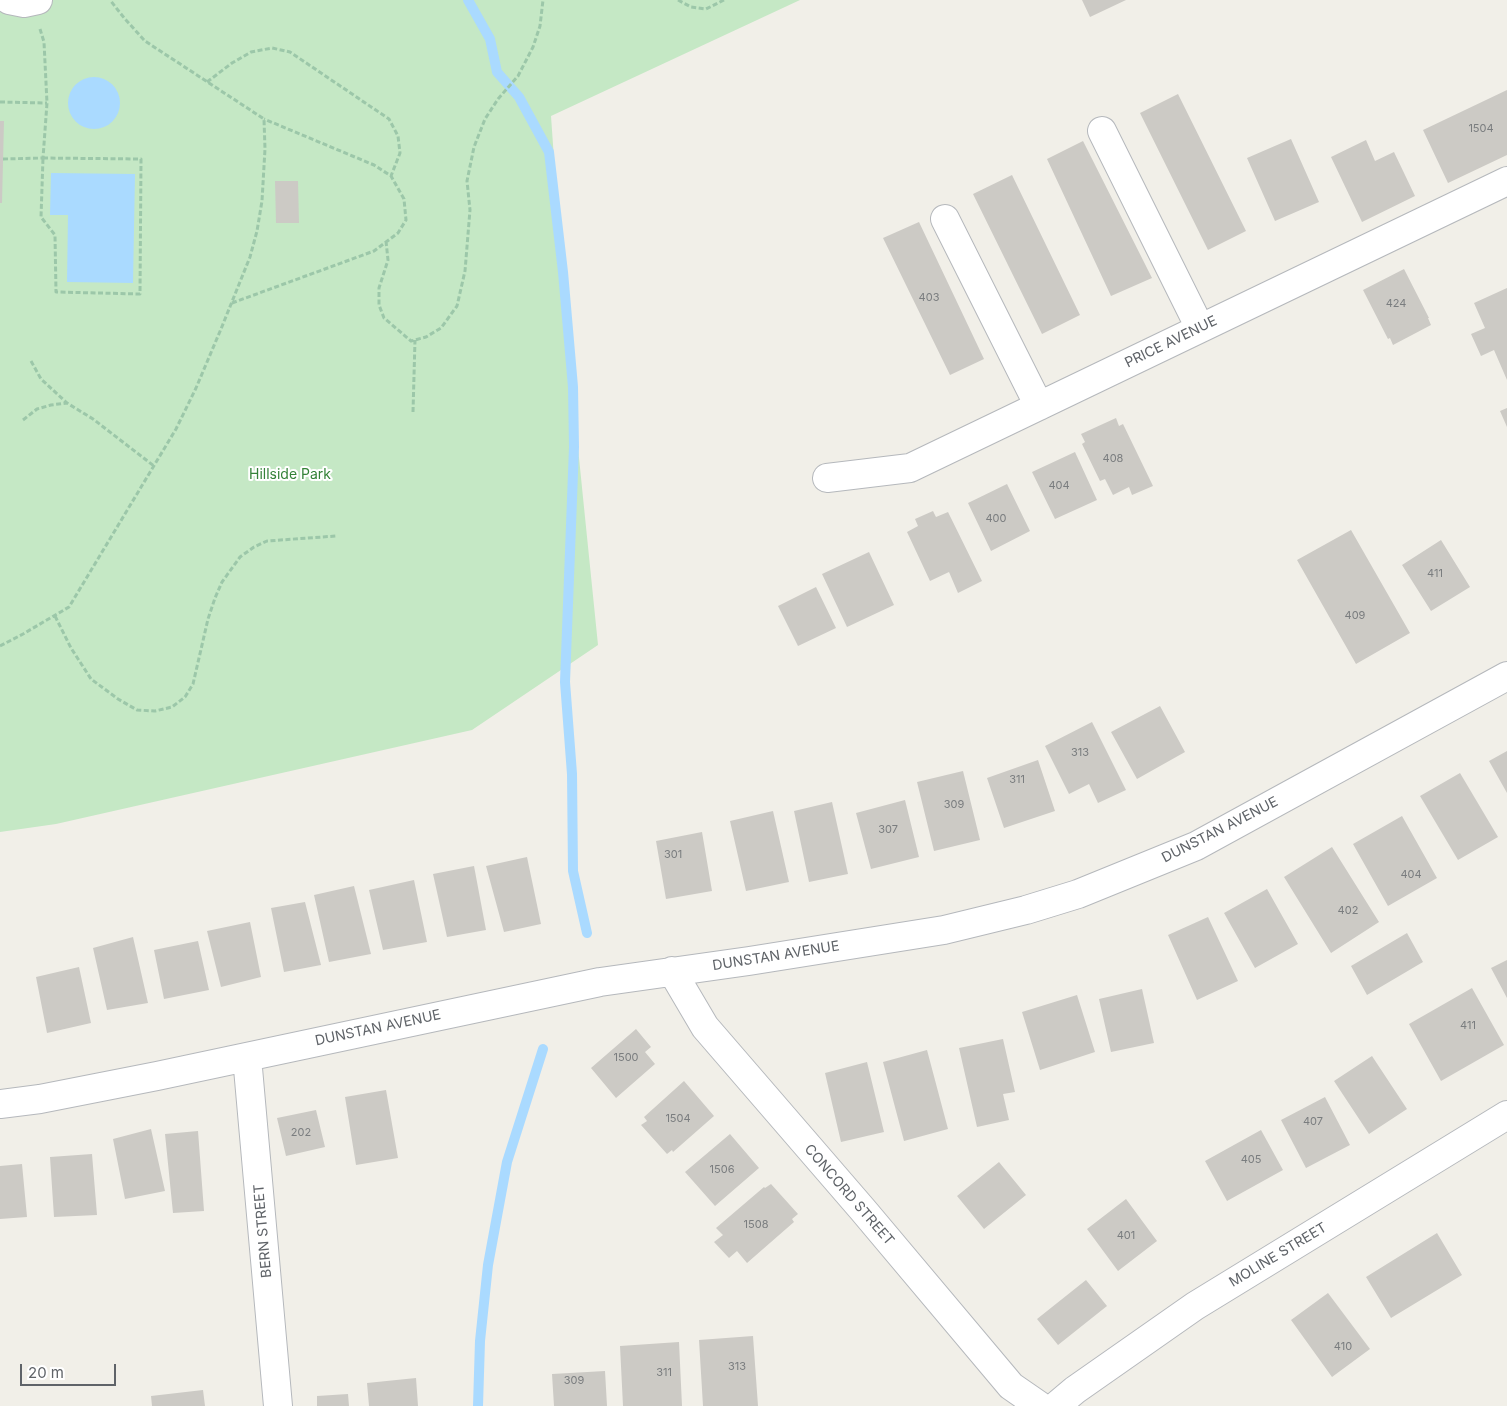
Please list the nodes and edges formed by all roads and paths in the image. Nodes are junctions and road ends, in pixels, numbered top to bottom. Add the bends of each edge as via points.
1 (27, 0) edge
2 (110, 0) edge
3 (543, 0) edge
4 (678, 0) edge
5 (724, 0) edge
6 (207, 82) junction
7 (0, 102) edge
8 (47, 103) junction
9 (264, 119) junction
10 (1102, 131) dead end
11 (43, 158) junction
12 (3, 159) dead end
13 (391, 176) junction
14 (1507, 181) edge
15 (945, 219) dead end
16 (386, 241) junction
17 (232, 303) junction
18 (1200, 328) junction
19 (414, 340) junction
20 (31, 361) dead end
21 (67, 403) junction
22 (1039, 406) junction
23 (413, 412) dead end
24 (24, 420) dead end
25 (154, 466) junction
26 (827, 478) dead end
27 (336, 536) dead end
28 (55, 616) junction
29 (0, 646) edge
30 (1507, 676) edge
31 (672, 971) junction
32 (247, 1057) junction
33 (0, 1104) edge
34 (1507, 1115) edge
35 (278, 1406) edge
36 (1040, 1406) edge
37 (1056, 1406) edge

1 - 8 path via 44,42
2 - 6 path via 145,41
3 - 19 path via 533,47 518,76 485,119 474,146 467,181 470,210 465,271 457,306 441,328
4 - 5 path via 706,8
6 - 9 path
6 - 13 path via 251,52 272,48 290,52 389,119 398,136 400,153
7 - 8 path
8 - 11 path
9 - 13 path via 374,165
9 - 17 path via 265,149 258,231
10 - 18 street
11 - 11 path via 141,159 140,294 56,292 55,235 41,217
11 - 12 path
13 - 16 path via 404,199 406,220 398,233
14 - 18 street, PRICE AVENUE
15 - 22 street
16 - 17 path via 374,251
16 - 19 path via 388,260 379,288 379,305 384,318
17 - 25 path via 196,388
18 - 22 street, PRICE AVENUE
19 - 23 path
20 - 21 path via 41,379
21 - 24 path via 37,409
21 - 25 path
22 - 26 street, PRICE AVENUE via 910,468
25 - 28 path via 69,607
27 - 28 path via 267,541 240,557 215,598 193,684 185,697 172,707 155,711 137,710 91,679
28 - 29 path
30 - 31 street, DUNSTAN AVENUE via 1196,846 1078,894 944,930
31 - 32 street, DUNSTAN AVENUE via 555,990
31 - 36 street, CONCORD STREET via 705,1027 1011,1386
32 - 33 street, DUNSTAN AVENUE
32 - 35 street, BERN STREET
34 - 37 street, MOLINE STREET via 1195,1306 1082,1384

